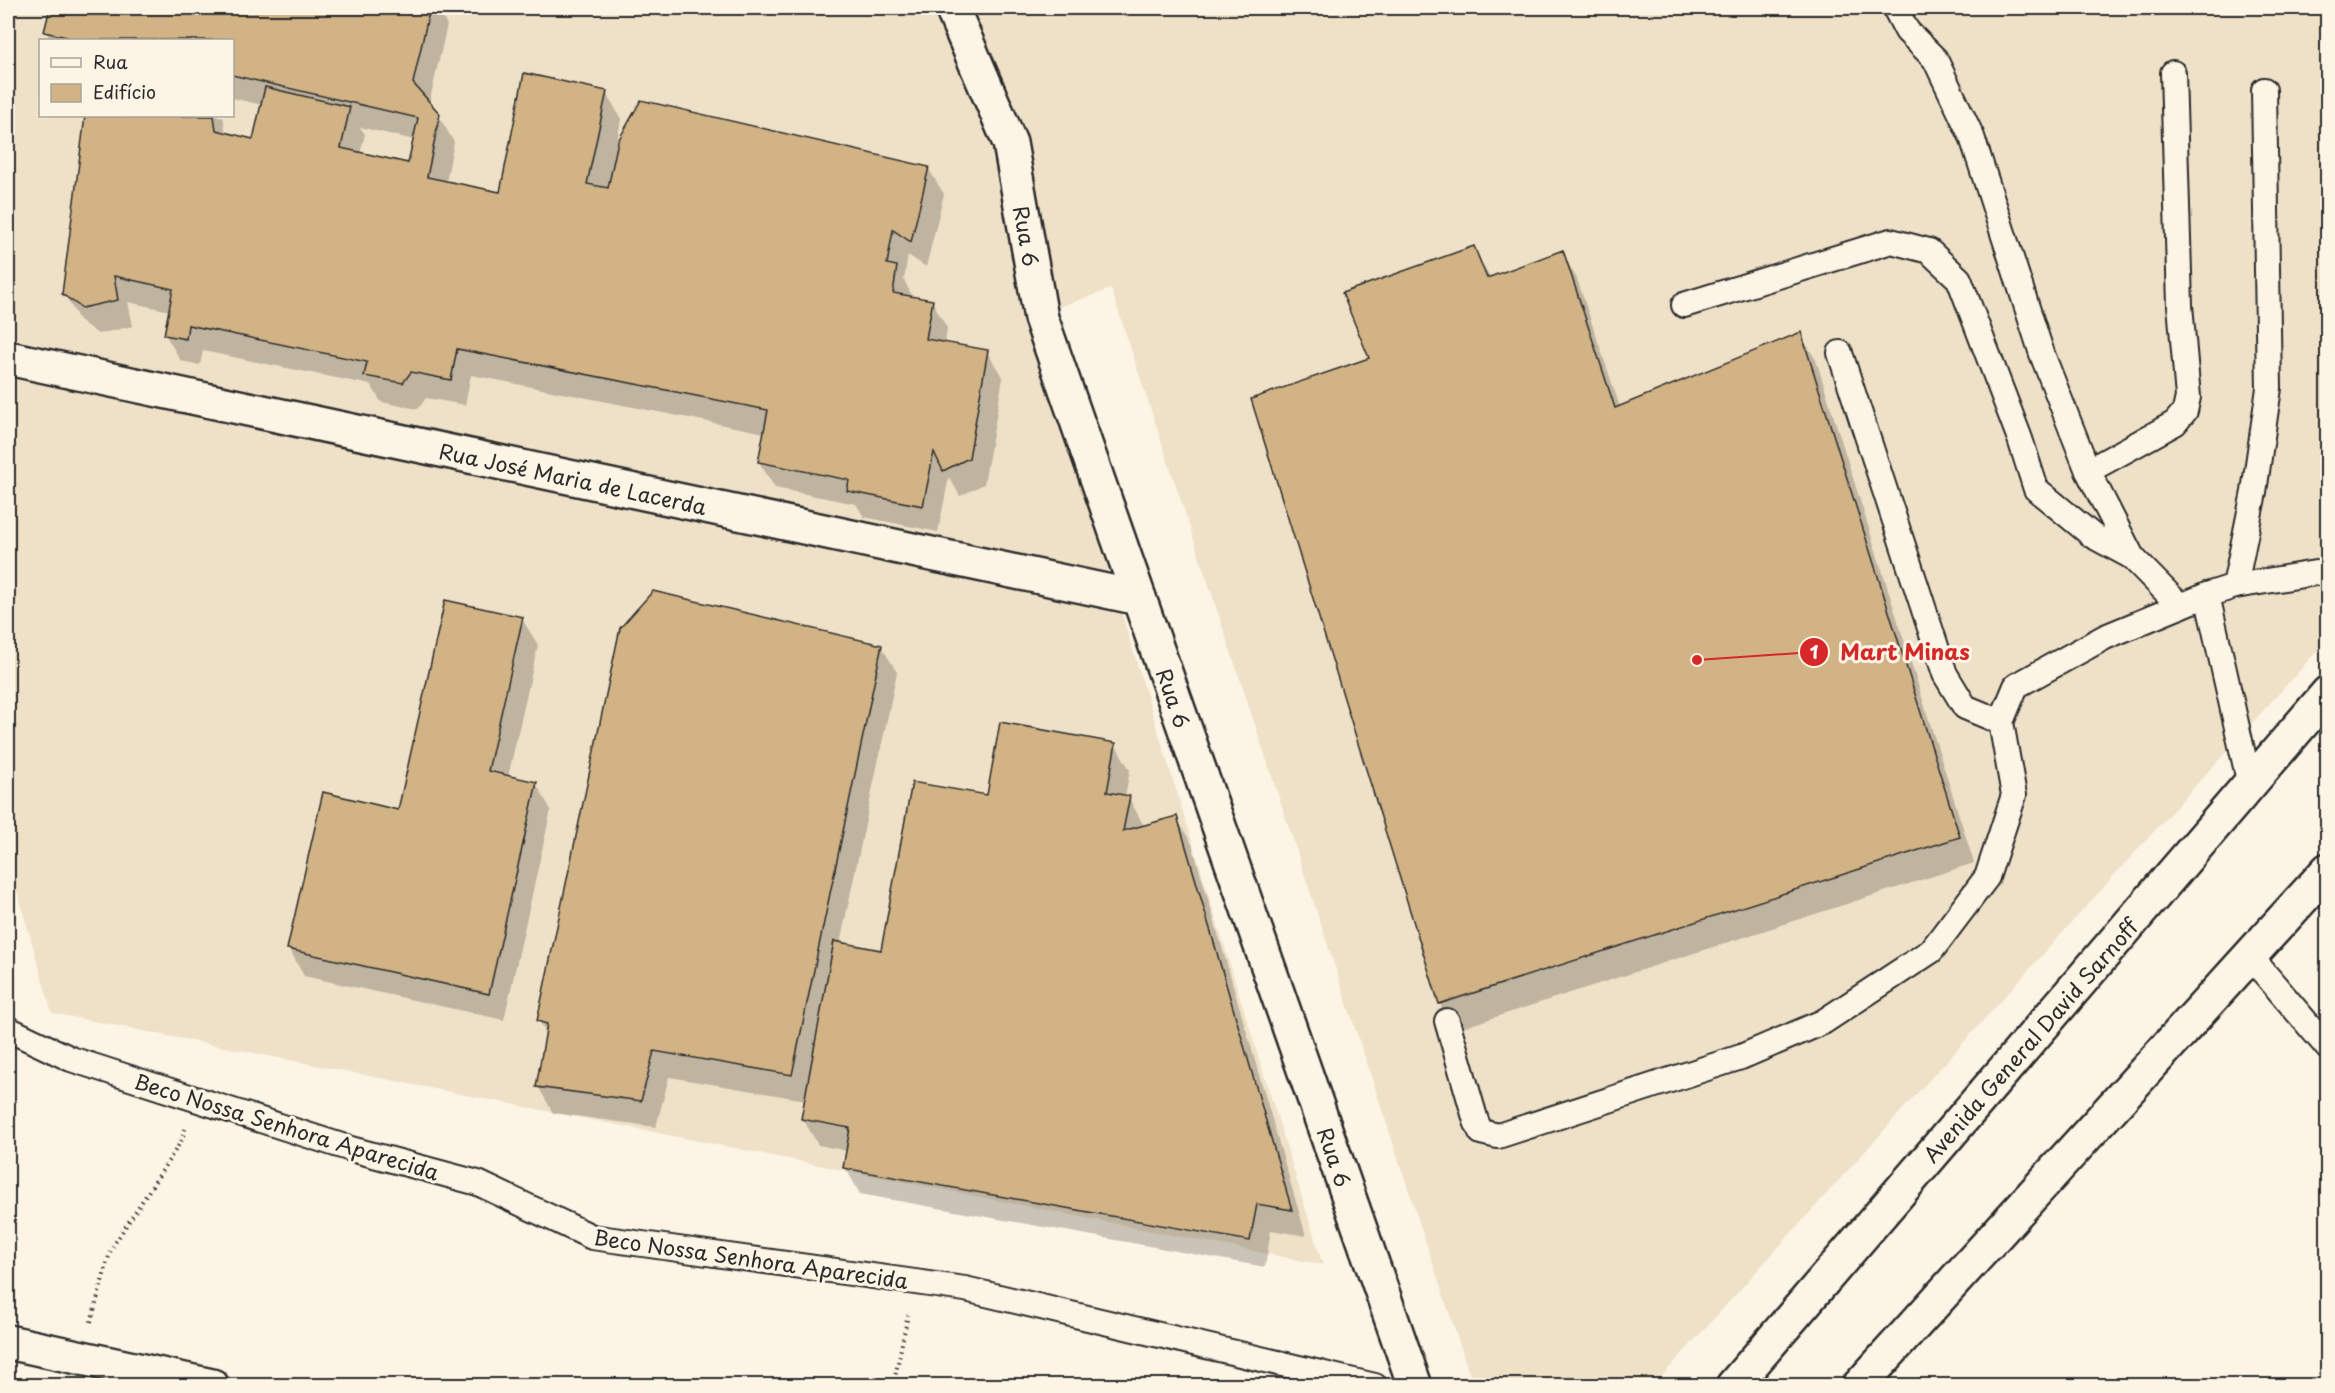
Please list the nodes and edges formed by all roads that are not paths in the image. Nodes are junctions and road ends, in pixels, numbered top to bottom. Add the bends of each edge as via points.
1 (952, 8) edge
2 (1895, 8) edge
3 (2173, 73) dead end
4 (2264, 90) dead end
5 (1684, 305) dead end
6 (1840, 353) dead end
7 (8, 358) edge
8 (2088, 471) junction
9 (2132, 557) junction
10 (2328, 571) edge
11 (2235, 586) junction
12 (2207, 595) junction
13 (1139, 598) junction
14 (2180, 606) junction
15 (2328, 693) edge
16 (2001, 722) junction
17 (2250, 785) junction
18 (2328, 870) edge
19 (2250, 956) junction
20 (1447, 1021) dead end
21 (8, 1029) edge
22 (2328, 1048) edge
23 (8, 1342) edge
24 (212, 1386) edge
25 (1375, 1386) edge
26 (1415, 1386) edge
27 (1733, 1386) edge
28 (1859, 1386) edge

1 - 13 street, Rua 6 via 1010,143 1041,318
2 - 8 lane via 1907,31 1935,59 1972,137 2042,354
3 - 8 lane via 2180,305 2188,397 2185,411 2175,423
4 - 11 lane via 2269,388
5 - 9 lane via 1891,241 1929,251 1959,279 2036,489 2092,536
6 - 16 lane via 1945,674 1965,707
7 - 13 street, Rua José Maria de Lacerda
8 - 9 lane
9 - 14 lane
10 - 11 lane
11 - 12 lane
12 - 14 lane
12 - 17 lane
13 - 26 street, Rua 6
14 - 16 lane via 2105,637 2016,686
15 - 17 street, Avenida General David Sarnoff
16 - 20 lane via 2014,795 1987,877 1931,951 1823,1022 1741,1057 1498,1136 1481,1132 1476,1121
17 - 27 street, Avenida General David Sarnoff
18 - 19 street
19 - 22 lane
19 - 28 street
21 - 25 lane, Beco Nossa Senhora Aparecida via 71,1059 351,1149 478,1183 592,1237 966,1289
23 - 24 street

